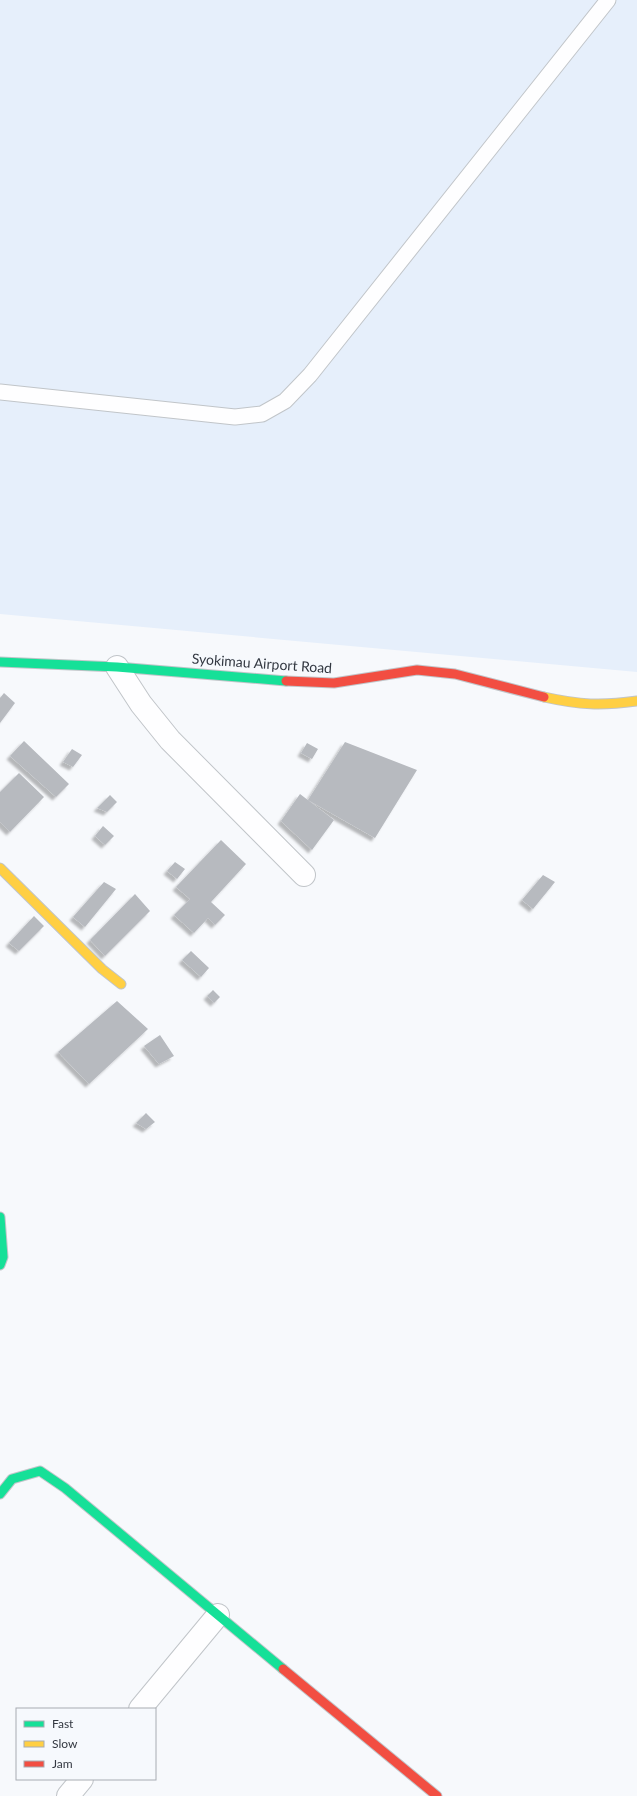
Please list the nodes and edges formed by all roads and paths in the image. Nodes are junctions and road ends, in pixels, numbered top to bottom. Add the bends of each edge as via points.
1 (608, 0) edge
2 (0, 392) edge
3 (0, 662) edge
4 (117, 668) junction
5 (637, 701) edge
6 (0, 868) edge
7 (304, 875) dead end
8 (121, 984) dead end
9 (0, 1217) edge
10 (0, 1265) edge
11 (0, 1494) edge
12 (218, 1614) junction
13 (141, 1708) edge
14 (81, 1780) edge
15 (68, 1796) edge
16 (437, 1796) edge

1 - 2 lane via 310,375 285,401 262,414 235,417
3 - 4 street, Syokimau Airport Road
4 - 5 street, Syokimau Airport Road via 307,683 334,683 417,670 437,671 587,705
4 - 7 street via 141,704 170,740
6 - 8 street
9 - 10 street via 3,1257
11 - 12 street via 12,1479 40,1471 65,1488
12 - 13 street
12 - 16 street
14 - 15 street

